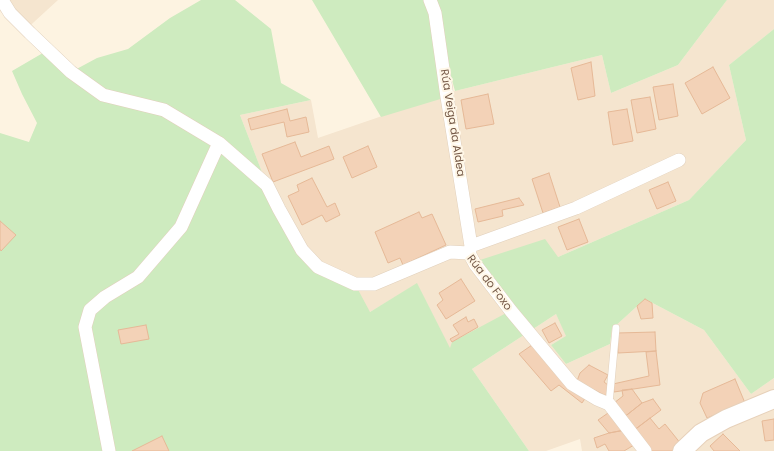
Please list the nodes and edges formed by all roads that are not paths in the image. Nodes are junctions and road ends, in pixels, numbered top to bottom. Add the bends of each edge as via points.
1 (2, 0) edge
2 (430, 0) edge
3 (219, 143) junction
4 (679, 160) dead end
5 (470, 249) junction
6 (616, 328) dead end
7 (774, 399) edge
8 (609, 404) junction
9 (109, 451) edge
10 (645, 451) edge
11 (682, 451) edge

1 - 3 street, Rúa do Foxo via 10,13 43,46 71,72 102,95 164,110
2 - 5 street, Rúa Veiga da Aldea via 435,13
3 - 5 street, Rúa do Foxo via 267,185 302,250 318,267 355,284 374,284 450,252
3 - 9 street via 181,227 138,277 105,297 90,310 85,327
4 - 5 street via 576,208
5 - 8 street, Rúa do Foxo via 475,264 572,384
6 - 8 lane
7 - 11 main road via 701,432
8 - 10 street, Rúa do Foxo

